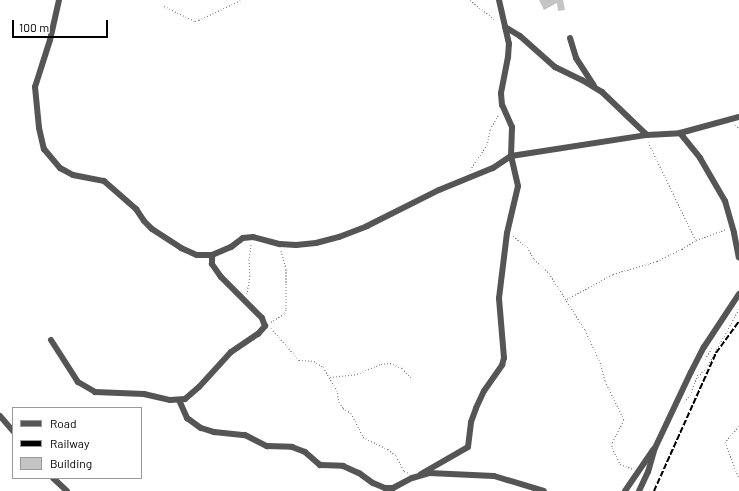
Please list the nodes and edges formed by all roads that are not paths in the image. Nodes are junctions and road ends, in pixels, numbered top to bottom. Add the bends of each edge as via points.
1 (59, 0) edge
2 (499, 0) edge
3 (504, 27) junction
4 (570, 38) dead end
5 (594, 88) junction
6 (739, 113) edge
7 (736, 118) edge
8 (680, 132) junction
9 (646, 136) junction
10 (511, 156) junction
11 (212, 255) junction
12 (739, 258) edge
13 (739, 294) edge
14 (51, 340) dead end
15 (179, 400) junction
16 (0, 416) edge
17 (12, 430) edge
18 (655, 448) junction
19 (419, 475) junction
20 (54, 479) edge
21 (67, 491) edge
22 (544, 491) edge
23 (625, 491) edge
24 (639, 491) edge

1 - 11 street via 35,87 44,149 60,168 73,175 97,178 108,183 136,209 147,225 181,248 197,255
2 - 3 street
3 - 5 street via 520,36 555,67
3 - 10 street via 508,57 501,93 502,105 512,127
4 - 5 street via 576,58
5 - 9 street via 618,106
6 - 7 street
7 - 8 street
8 - 9 street
8 - 12 street via 700,158 725,201
9 - 10 street
10 - 11 street via 493,168 338,237 296,245 252,237 243,238 231,247
10 - 19 street via 518,186 508,231 499,298 504,358 502,366 484,391 476,408 471,422 468,447
11 - 15 street via 212,264 221,277 263,321 264,329 231,352 190,396
13 - 18 street via 704,347
14 - 15 street via 78,382 95,392 144,394
15 - 19 street via 187,418 201,428 246,435 271,447 292,447 305,452 320,465 343,466 385,488 393,488
16 - 17 street
18 - 23 street
18 - 24 street
19 - 22 street via 494,476
20 - 21 street

